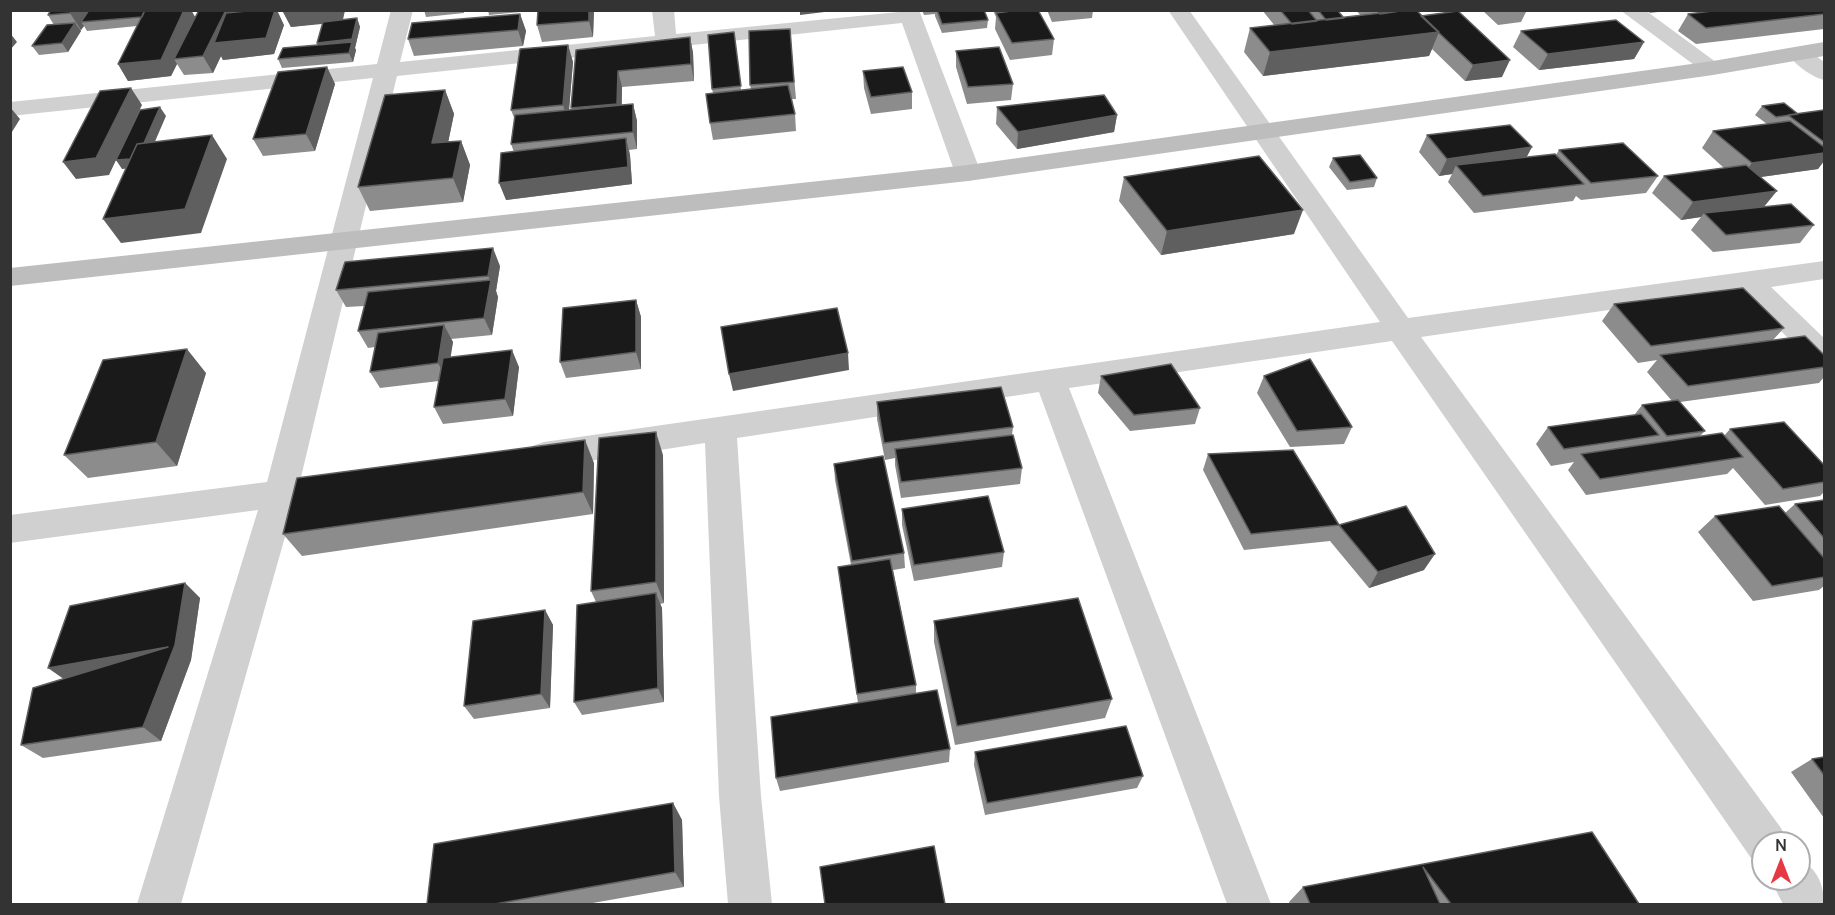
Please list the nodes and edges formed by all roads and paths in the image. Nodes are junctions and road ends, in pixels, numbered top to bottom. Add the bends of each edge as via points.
1 (402, 10) edge
2 (663, 10) edge
3 (1178, 10) edge
4 (1630, 10) edge
5 (909, 13) edge
6 (666, 39) junction
7 (1824, 49) edge
8 (1799, 54) junction
9 (1713, 68) junction
10 (388, 69) junction
11 (1824, 73) edge
12 (10, 109) edge
13 (1265, 133) junction
14 (968, 174) junction
15 (344, 239) junction
16 (1824, 270) edge
17 (10, 277) edge
18 (1747, 280) junction
19 (1401, 331) junction
20 (1824, 355) edge
21 (1050, 379) junction
22 (720, 428) junction
23 (512, 460) edge
24 (361, 483) edge
25 (280, 495) junction
26 (10, 529) edge
27 (1757, 831) edge
28 (1801, 891) edge
29 (159, 904) edge
30 (750, 904) edge
31 (1249, 904) edge
32 (1810, 904) edge

1 - 10 street
2 - 6 street
3 - 13 street
4 - 9 street
5 - 6 street
5 - 14 street
6 - 10 street
7 - 8 street
8 - 9 street
8 - 11 street
9 - 13 street
10 - 12 street
10 - 15 street
13 - 14 street
13 - 19 street
14 - 15 street
15 - 17 street
15 - 25 street
16 - 18 street
18 - 19 street
18 - 20 street
19 - 21 street
19 - 27 street
21 - 22 street
21 - 31 street
22 - 23 street
22 - 30 street via 740,796
24 - 25 street
25 - 26 street
25 - 29 street
28 - 32 street

